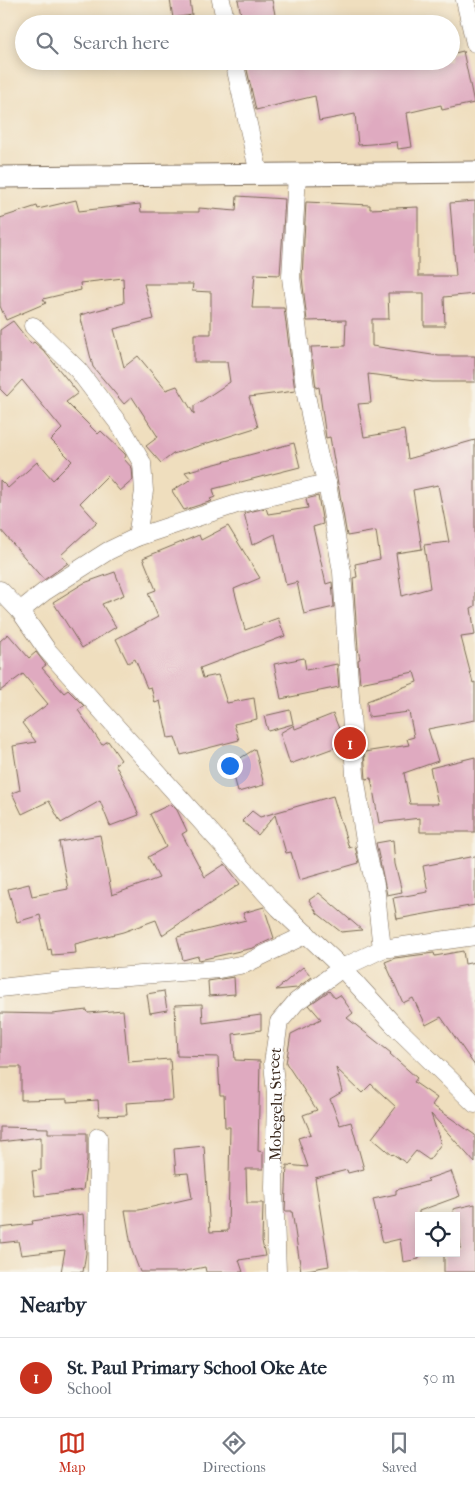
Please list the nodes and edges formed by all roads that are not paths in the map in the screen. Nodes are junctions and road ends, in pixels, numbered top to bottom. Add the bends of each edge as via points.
1 (221, 0) edge
2 (465, 0) edge
3 (224, 15) edge
4 (475, 43) edge
5 (236, 70) edge
6 (475, 172) edge
7 (259, 174) junction
8 (297, 175) junction
9 (0, 177) edge
10 (33, 326) dead end
11 (327, 483) junction
12 (137, 537) junction
13 (0, 590) edge
14 (20, 612) junction
15 (308, 934) junction
16 (475, 936) edge
17 (382, 949) junction
18 (342, 968) junction
19 (0, 988) edge
20 (475, 1104) edge
21 (98, 1136) dead end
22 (98, 1272) edge
23 (277, 1272) edge

1 - 3 street
2 - 4 street
5 - 7 street
6 - 8 street
7 - 8 street
7 - 9 street
8 - 11 street via 291,277 306,394
10 - 12 street via 78,370 122,428 142,463 144,491
11 - 12 street via 237,504
11 - 17 street via 342,572 356,775 366,848 375,885
12 - 14 street via 108,551 44,592
13 - 14 street
14 - 15 street via 47,650 279,908
15 - 18 street
15 - 19 street via 245,964 219,969
16 - 17 street, Mobegelu Street
17 - 18 street, Mobegelu Street
18 - 20 street via 393,1024
18 - 23 street, Mobegelu Street via 296,1002 279,1022 276,1036 273,1063
21 - 22 street

